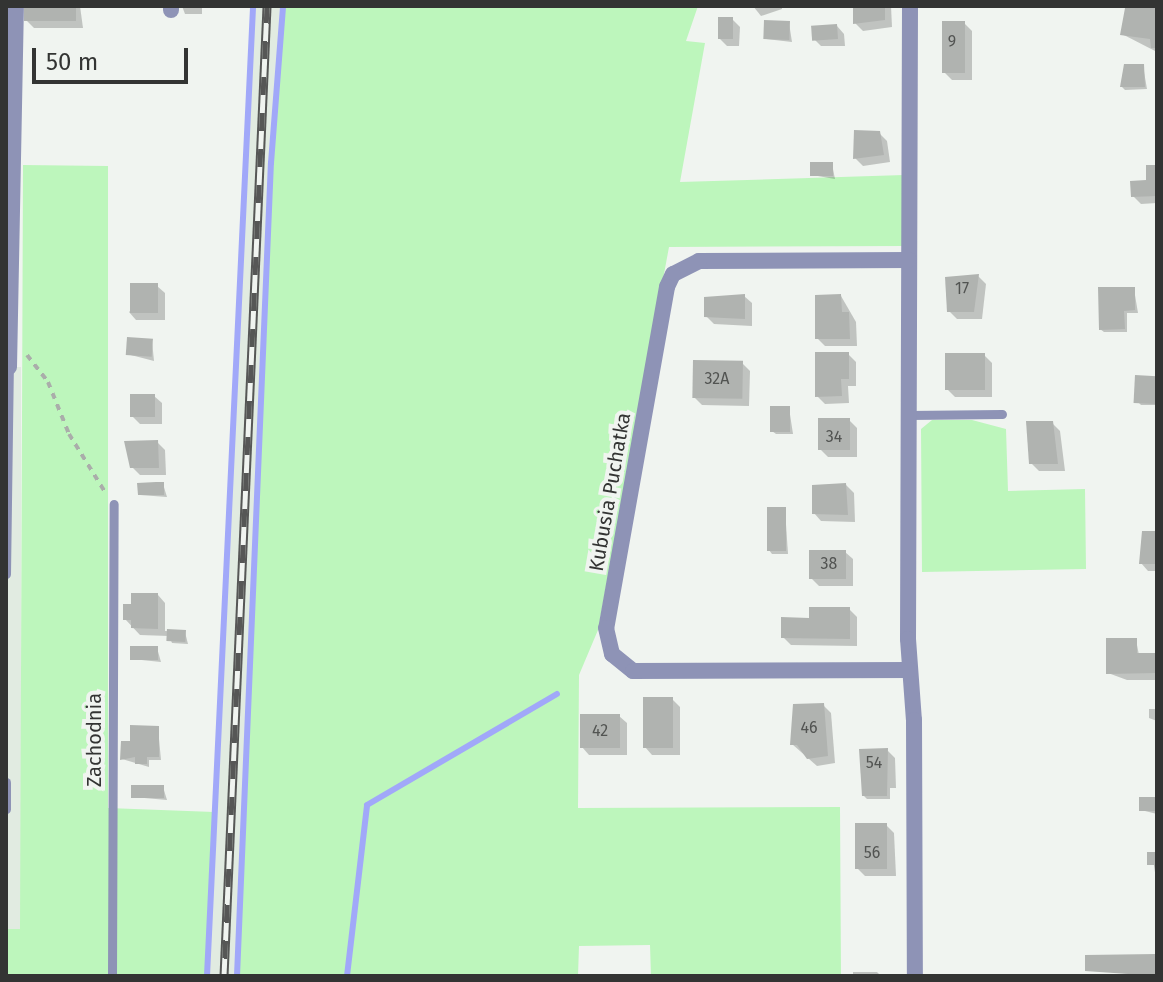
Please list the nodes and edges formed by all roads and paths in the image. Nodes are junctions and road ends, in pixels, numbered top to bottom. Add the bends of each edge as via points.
1 (16, 6) edge
2 (910, 6) edge
3 (909, 260) junction
4 (9, 360) junction
5 (1002, 414) dead end
6 (909, 415) junction
7 (7, 460) edge
8 (6, 504) edge
9 (114, 504) joint
10 (6, 574) edge
11 (910, 670) junction
12 (6, 782) edge
13 (6, 809) edge
14 (112, 976) edge
15 (915, 976) edge

1 - 4 street
2 - 3 street
3 - 6 street
3 - 11 street, Kubusia Puchatka via 699,261 673,274 606,628 612,654 633,671
4 - 7 lane
4 - 9 path via 26,354 48,382 69,434
5 - 6 lane
6 - 11 street
7 - 8 lane
8 - 10 lane
9 - 14 lane, Zachodnia
11 - 15 street
12 - 13 lane

